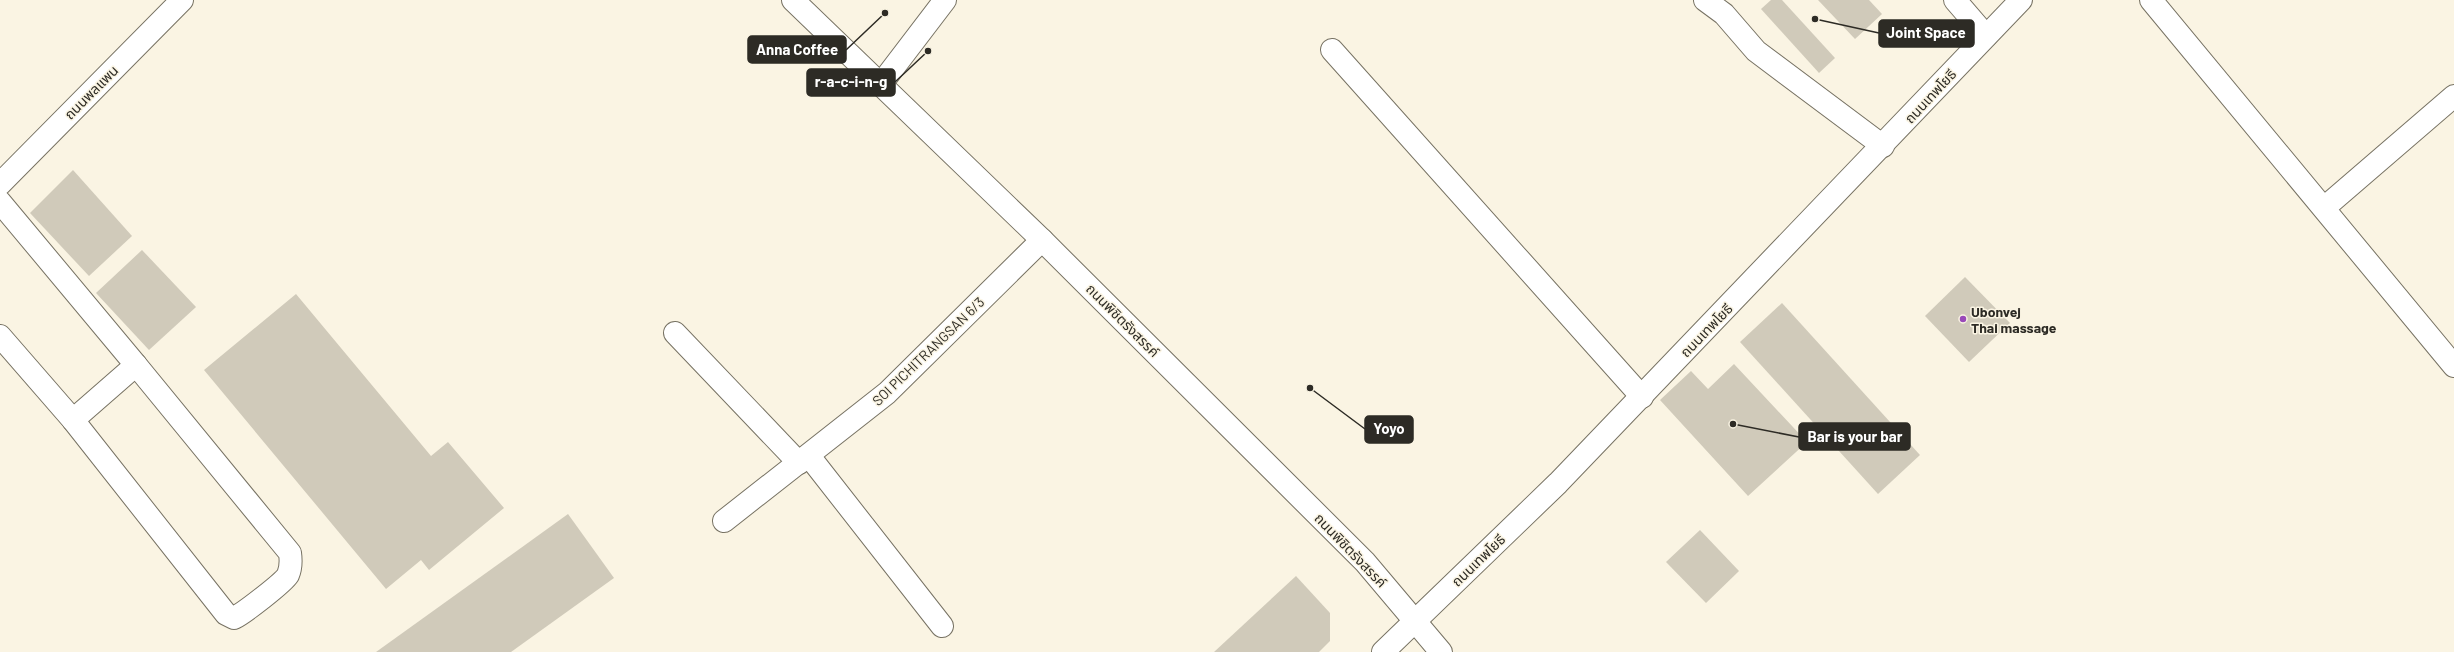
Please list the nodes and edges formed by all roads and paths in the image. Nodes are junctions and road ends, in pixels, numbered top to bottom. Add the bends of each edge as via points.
1 (182, 0) edge
2 (793, 0) edge
3 (945, 0) edge
4 (1705, 0) edge
5 (1955, 0) edge
6 (2021, 0) edge
7 (2151, 0) edge
8 (1986, 36) junction
9 (1332, 50) dead end
10 (881, 84) junction
11 (2454, 96) edge
12 (1883, 146) junction
13 (2, 176) edge
14 (0, 202) edge
15 (2324, 208) junction
16 (1042, 240) junction
17 (675, 333) dead end
18 (0, 336) edge
19 (136, 365) junction
20 (2454, 366) edge
21 (1642, 397) junction
22 (73, 420) junction
23 (804, 459) junction
24 (724, 521) dead end
25 (1415, 622) junction
26 (942, 626) dead end
27 (1383, 652) edge
28 (1441, 652) edge

1 - 13 street, ถนนพลแพน
2 - 10 street, ถนนพิชิตรังสรรค์
3 - 10 street
4 - 12 street via 1724,14 1756,52
5 - 8 street
6 - 8 street, ถนนเทพโยธี
7 - 15 street
8 - 12 street, ถนนเทพโยธี
9 - 21 street
10 - 16 street, ถนนพิชิตรังสรรค์
11 - 15 street
12 - 21 street, ถนนเทพโยธี
14 - 19 street
15 - 20 street
16 - 23 street, SOI PICHITRANGSAN 6/3 via 887,392
16 - 25 street, ถนนพิชิตรังสรรค์ via 1379,576
17 - 23 street
18 - 22 street
19 - 22 street
19 - 22 street via 290,553 288,576 243,613 234,618 226,614
21 - 25 street, ถนนเทพโยธี
23 - 24 street, SOI PICHITRANGSAN 6/3
23 - 26 street
25 - 27 street, ถนนเทพโยธี
25 - 28 street, ถนนพิชิตรังสรรค์

